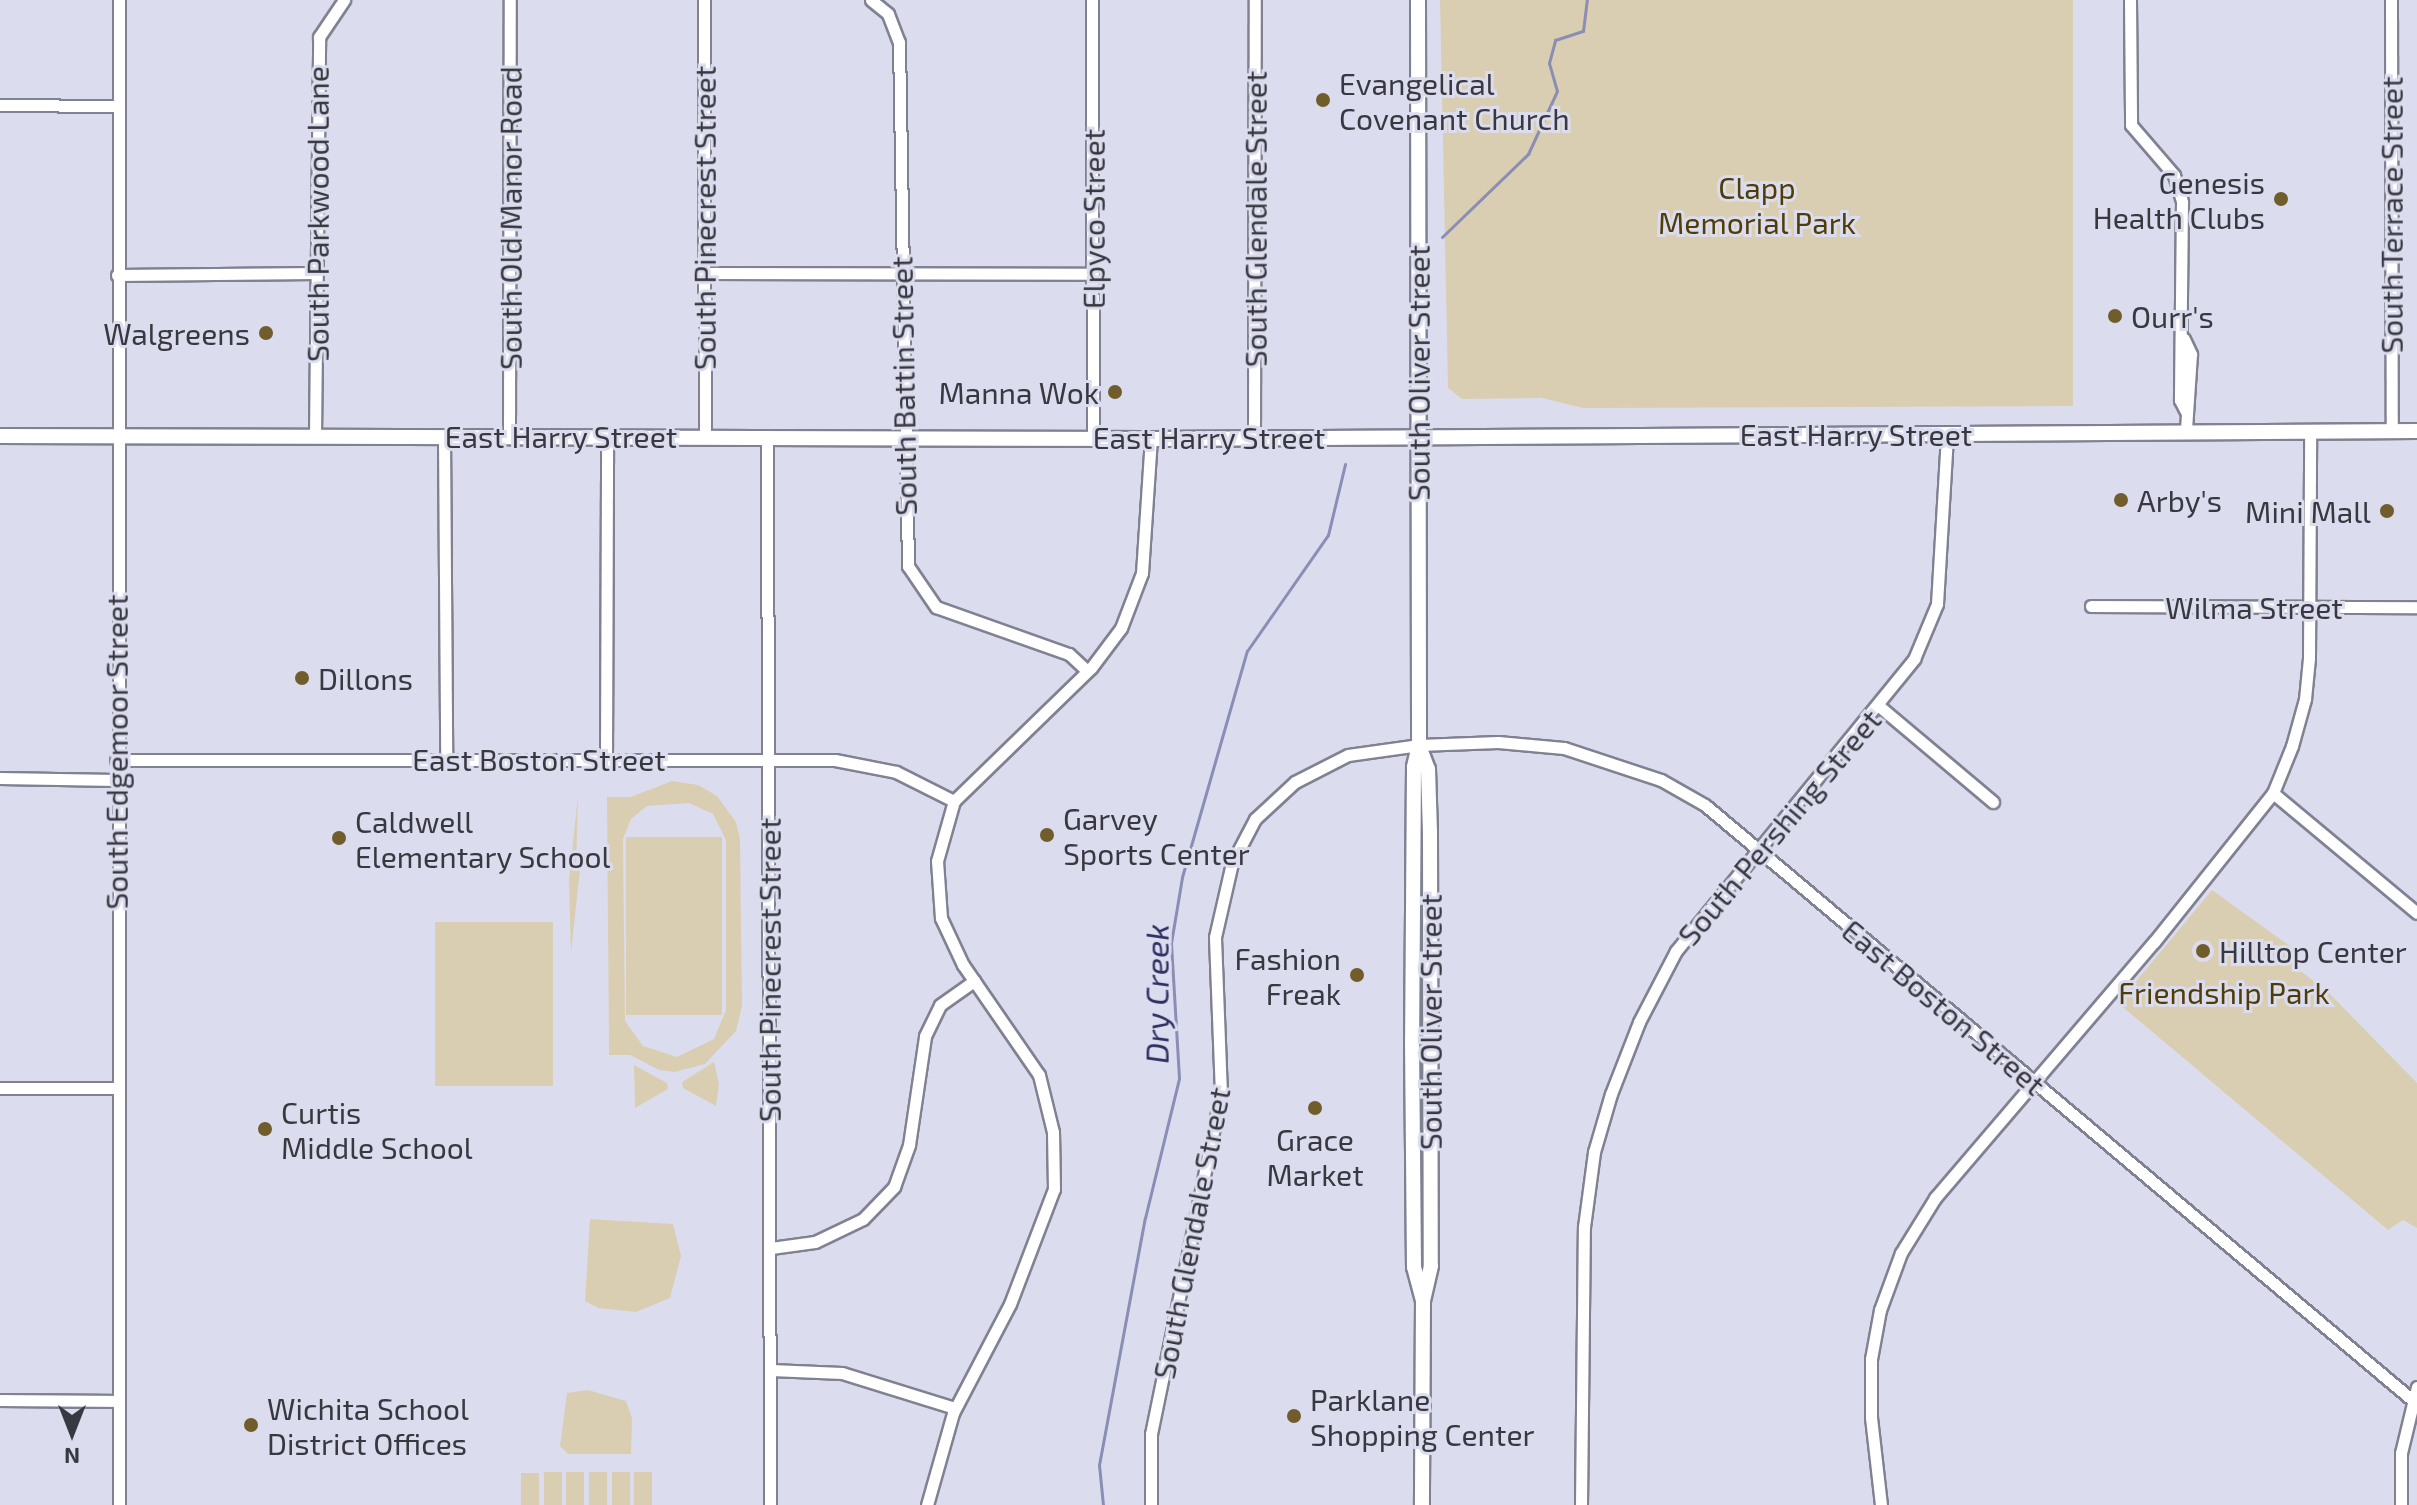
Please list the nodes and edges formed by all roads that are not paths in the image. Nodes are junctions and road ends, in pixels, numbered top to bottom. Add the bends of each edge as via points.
1 (119, 0) edge
2 (344, 0) edge
3 (510, 0) edge
4 (704, 0) edge
5 (871, 0) edge
6 (1092, 0) edge
7 (1255, 0) edge
8 (1418, 0) edge
9 (2130, 0) edge
10 (2391, 0) edge
11 (0, 105) edge
12 (118, 106) junction
13 (316, 273) junction
14 (703, 273) junction
15 (899, 273) junction
16 (1093, 274) junction
17 (117, 275) junction
18 (2186, 430) junction
19 (2310, 431) junction
20 (2392, 431) junction
21 (2417, 431) edge
22 (1947, 434) junction
23 (0, 436) edge
24 (116, 436) junction
25 (315, 436) junction
26 (444, 436) junction
27 (509, 436) junction
28 (607, 436) junction
29 (705, 436) junction
30 (767, 436) junction
31 (905, 436) junction
32 (1416, 436) junction
33 (1093, 438) junction
34 (1254, 438) junction
35 (1151, 439) junction
36 (2091, 606) dead end
37 (2417, 607) edge
38 (2309, 608) junction
39 (1087, 671) junction
40 (1879, 706) junction
41 (1419, 745) junction
42 (446, 759) junction
43 (606, 759) junction
44 (116, 760) junction
45 (768, 760) junction
46 (0, 778) edge
47 (116, 780) junction
48 (2273, 793) junction
49 (954, 801) junction
50 (1993, 802) dead end
51 (1757, 848) junction
52 (2417, 913) edge
53 (974, 981) junction
54 (2032, 1081) junction
55 (0, 1088) edge
56 (117, 1088) junction
57 (771, 1248) junction
58 (771, 1370) junction
59 (2417, 1387) edge
60 (0, 1400) edge
61 (119, 1401) junction
62 (2414, 1401) edge
63 (955, 1408) junction
64 (119, 1505) edge
65 (770, 1505) edge
66 (927, 1505) edge
67 (1151, 1505) edge
68 (1422, 1505) edge
69 (1581, 1505) edge
70 (1881, 1505) edge
71 (2401, 1505) edge

1 - 12 street, South Edgemoor Street
2 - 13 street, South Parkwood Lane via 319,37
3 - 27 street, South Old Manor Road
4 - 14 street, South Pinecrest Street
5 - 15 street, South Battin Street via 888,14 899,42
6 - 16 street, Elpyco Street
7 - 34 street, South Glendale Street
8 - 32 main road, South Oliver Street
9 - 18 street via 2131,125 2174,175 2182,202 2184,338 2191,354
10 - 20 street, South Terrace Street
11 - 12 street
12 - 17 street, South Edgemoor Street
13 - 17 street
13 - 25 street, South Parkwood Lane
14 - 15 street
14 - 29 street, South Pinecrest Street
15 - 16 street
15 - 31 street, South Battin Street
16 - 33 street, Elpyco Street
17 - 24 street, South Edgemoor Street
18 - 19 main road, East Harry Street
18 - 22 main road, East Harry Street
19 - 20 main road, East Harry Street
19 - 38 street
20 - 21 main road, East Harry Street
22 - 32 main road, East Harry Street
22 - 40 street, South Pershing Street via 1937,604 1914,659
23 - 24 main road, East Harry Street
24 - 25 main road, East Harry Street
24 - 44 street, South Edgemoor Street
25 - 26 main road, East Harry Street
26 - 27 main road, East Harry Street
26 - 42 street
27 - 28 main road, East Harry Street
28 - 29 main road, East Harry Street
28 - 43 street
29 - 30 main road, East Harry Street
30 - 31 main road, East Harry Street
30 - 45 street, South Pinecrest Street
31 - 33 main road, East Harry Street
31 - 39 street, South Battin Street via 908,566 920,590 936,607 1069,654
32 - 34 main road, East Harry Street
32 - 41 main road, South Oliver Street
33 - 35 main road, East Harry Street
34 - 35 main road, East Harry Street
35 - 39 street via 1142,573 1121,628
36 - 38 street, Wilma Street
37 - 38 street, Wilma Street
38 - 48 street via 2305,699
39 - 49 street
40 - 50 street
40 - 51 street, South Pershing Street
41 - 51 street, East Boston Street via 1535,745 1594,757 1661,780 1705,805
41 - 67 street, South Glendale Street via 1348,755 1295,782 1255,819 1232,863 1215,937 1221,1094 1151,1434
41 - 68 main road, South Oliver Street via 1428,769 1430,832 1431,1266 1423,1300
42 - 43 street, East Boston Street
42 - 44 street, East Boston Street
43 - 45 street, East Boston Street
44 - 47 street, South Edgemoor Street
45 - 49 street, East Boston Street via 835,760 896,772
45 - 57 street, South Pinecrest Street
46 - 47 street
47 - 56 street, South Edgemoor Street
48 - 52 street
48 - 54 street via 2154,942
49 - 53 street via 937,861 941,918
51 - 54 street, East Boston Street
51 - 69 street, South Pershing Street via 1708,906 1663,976 1639,1022 1594,1152 1584,1227
53 - 57 street via 940,1005 925,1036 909,1145 894,1187 863,1219 815,1242
53 - 63 street via 1039,1075 1053,1132 1054,1189 1010,1304
54 - 62 street, East Boston Street
54 - 70 street via 1935,1198 1901,1253 1880,1310 1871,1359 1871,1417
55 - 56 street
56 - 61 street, South Edgemoor Street
57 - 58 street, South Pinecrest Street
58 - 63 street via 842,1373
58 - 65 street, South Pinecrest Street
59 - 62 street
60 - 61 street
61 - 64 street, South Edgemoor Street
62 - 71 street via 2401,1453
63 - 66 street

